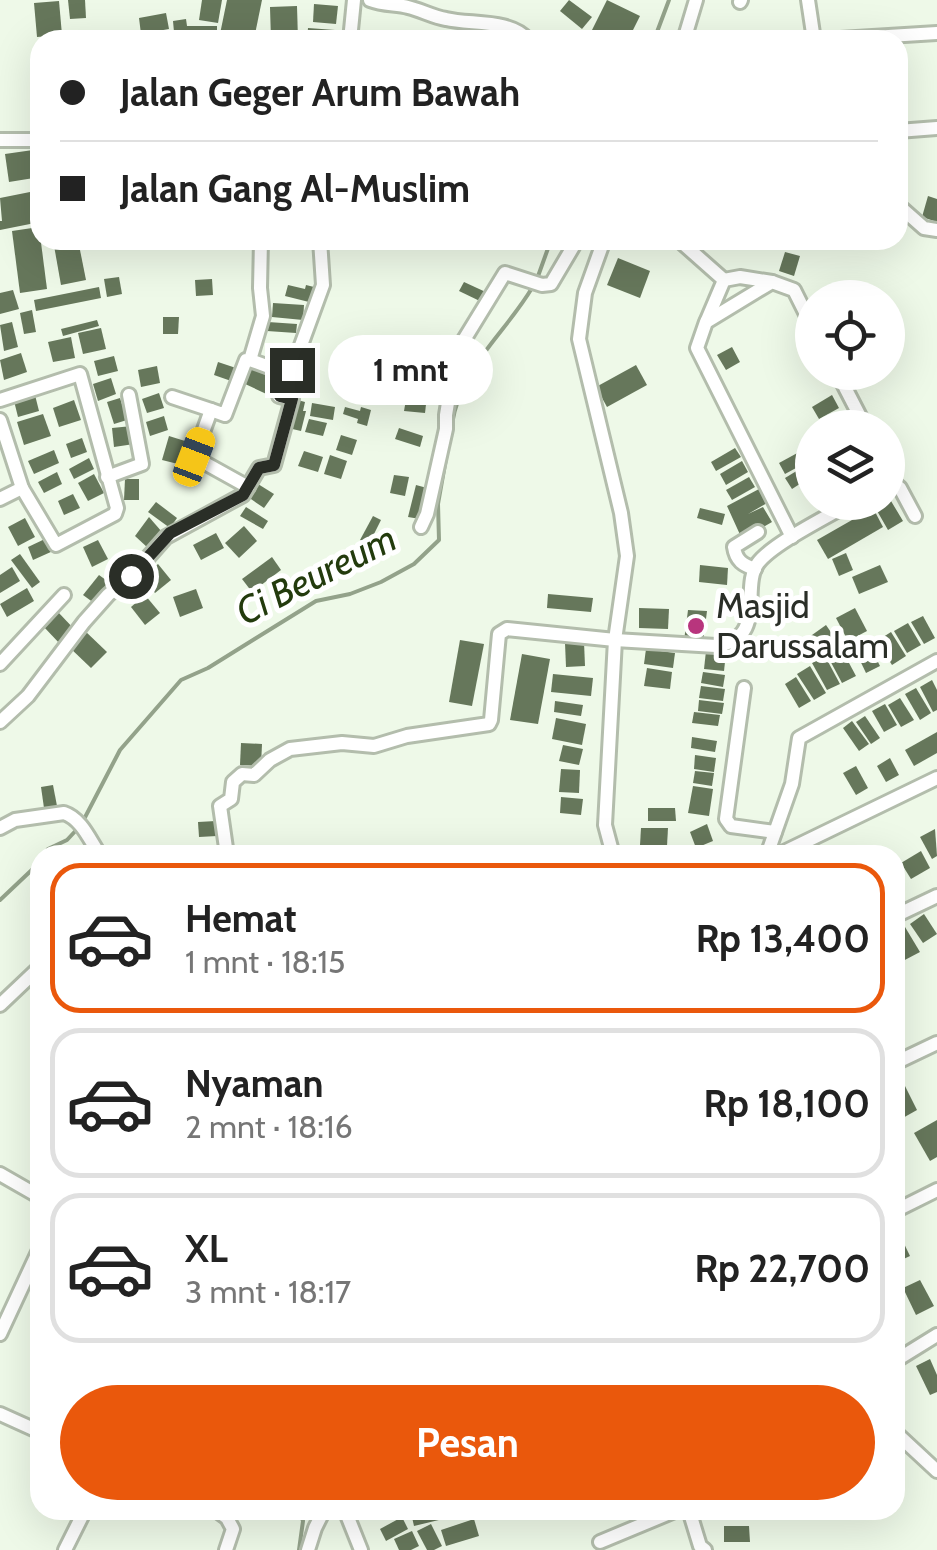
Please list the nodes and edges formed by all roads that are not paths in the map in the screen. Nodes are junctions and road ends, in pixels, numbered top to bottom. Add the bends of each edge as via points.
1 (354, 0) edge
2 (370, 0) edge
3 (696, 0) edge
4 (808, 0) edge
5 (351, 30) edge
6 (515, 30) edge
7 (687, 30) edge
8 (812, 30) edge
9 (937, 34) edge
10 (908, 36) edge
11 (937, 128) edge
12 (908, 130) edge
13 (0, 140) edge
14 (30, 140) edge
15 (908, 214) edge
16 (937, 230) edge
17 (261, 250) edge
18 (320, 250) edge
19 (571, 250) edge
20 (600, 250) edge
21 (691, 250) edge
22 (724, 280) junction
23 (772, 282) junction
24 (795, 292) edge
25 (706, 322) junction
26 (250, 360) junction
27 (288, 374) junction
28 (129, 396) dead end
29 (172, 397) dead end
30 (0, 400) edge
31 (211, 410) junction
32 (0, 420) edge
33 (108, 478) junction
34 (248, 487) junction
35 (22, 488) junction
36 (0, 498) edge
37 (905, 498) edge
38 (914, 516) dead end
39 (821, 520) edge
40 (421, 527) dead end
41 (758, 532) dead end
42 (792, 537) junction
43 (756, 569) junction
44 (64, 595) dead end
45 (615, 640) junction
46 (937, 661) edge
47 (0, 664) edge
48 (744, 688) dead end
49 (0, 722) edge
50 (937, 778) edge
51 (0, 828) edge
52 (775, 832) junction
53 (94, 845) edge
54 (226, 845) edge
55 (611, 845) edge
56 (770, 845) edge
57 (799, 845) edge
58 (937, 896) edge
59 (905, 911) edge
60 (30, 976) edge
61 (0, 1005) edge
62 (937, 1043) edge
63 (905, 1058) edge
64 (0, 1174) edge
65 (937, 1190) edge
66 (30, 1191) edge
67 (905, 1206) edge
68 (30, 1270) edge
69 (0, 1334) edge
70 (937, 1335) edge
71 (905, 1355) edge
72 (0, 1414) edge
73 (30, 1428) edge
74 (905, 1441) edge
75 (937, 1471) edge
76 (81, 1520) edge
77 (228, 1520) edge
78 (312, 1520) edge
79 (319, 1520) edge
80 (349, 1520) edge
81 (653, 1520) edge
82 (692, 1520) edge
83 (315, 1528) junction
84 (600, 1542) dead end
85 (65, 1550) edge
86 (226, 1550) edge
87 (308, 1550) edge
88 (362, 1550) edge
89 (704, 1550) edge

1 - 5 street
2 - 6 street
3 - 7 street
4 - 8 street
9 - 10 street
11 - 12 street
13 - 14 street
15 - 16 street
17 - 26 street via 262,316
18 - 27 street via 322,285
19 - 40 street via 551,284 506,273 459,348
20 - 45 street via 579,339 622,513 627,556
21 - 22 street
22 - 23 street
22 - 25 street
23 - 24 street
23 - 25 street
25 - 42 street via 697,350
26 - 27 street
26 - 31 street via 225,414
27 - 34 street via 280,396 292,400 274,465 259,468
28 - 33 street via 143,462
29 - 31 street
30 - 33 street via 80,374
31 - 34 street via 194,457
32 - 35 street
33 - 35 street via 115,514 58,545
34 - 49 street via 166,537
35 - 36 street
37 - 38 street
39 - 42 street
41 - 43 street via 734,547 744,566
42 - 43 street
43 - 45 street via 751,613 728,645
44 - 47 street
45 - 54 street via 502,630 489,724 374,746 342,742 281,753 234,782 231,799 220,806
45 - 55 street via 606,825
46 - 52 street via 799,738
48 - 52 street via 726,819 730,826
50 - 57 street
51 - 53 street via 64,813
52 - 56 street
58 - 59 street
60 - 61 street
62 - 63 street
64 - 66 street
65 - 67 street
68 - 69 street
70 - 71 street
72 - 73 street
74 - 75 street
76 - 85 street
77 - 86 street via 233,1529
78 - 83 street
79 - 83 street
80 - 88 street
81 - 84 street
82 - 89 street
83 - 87 street

